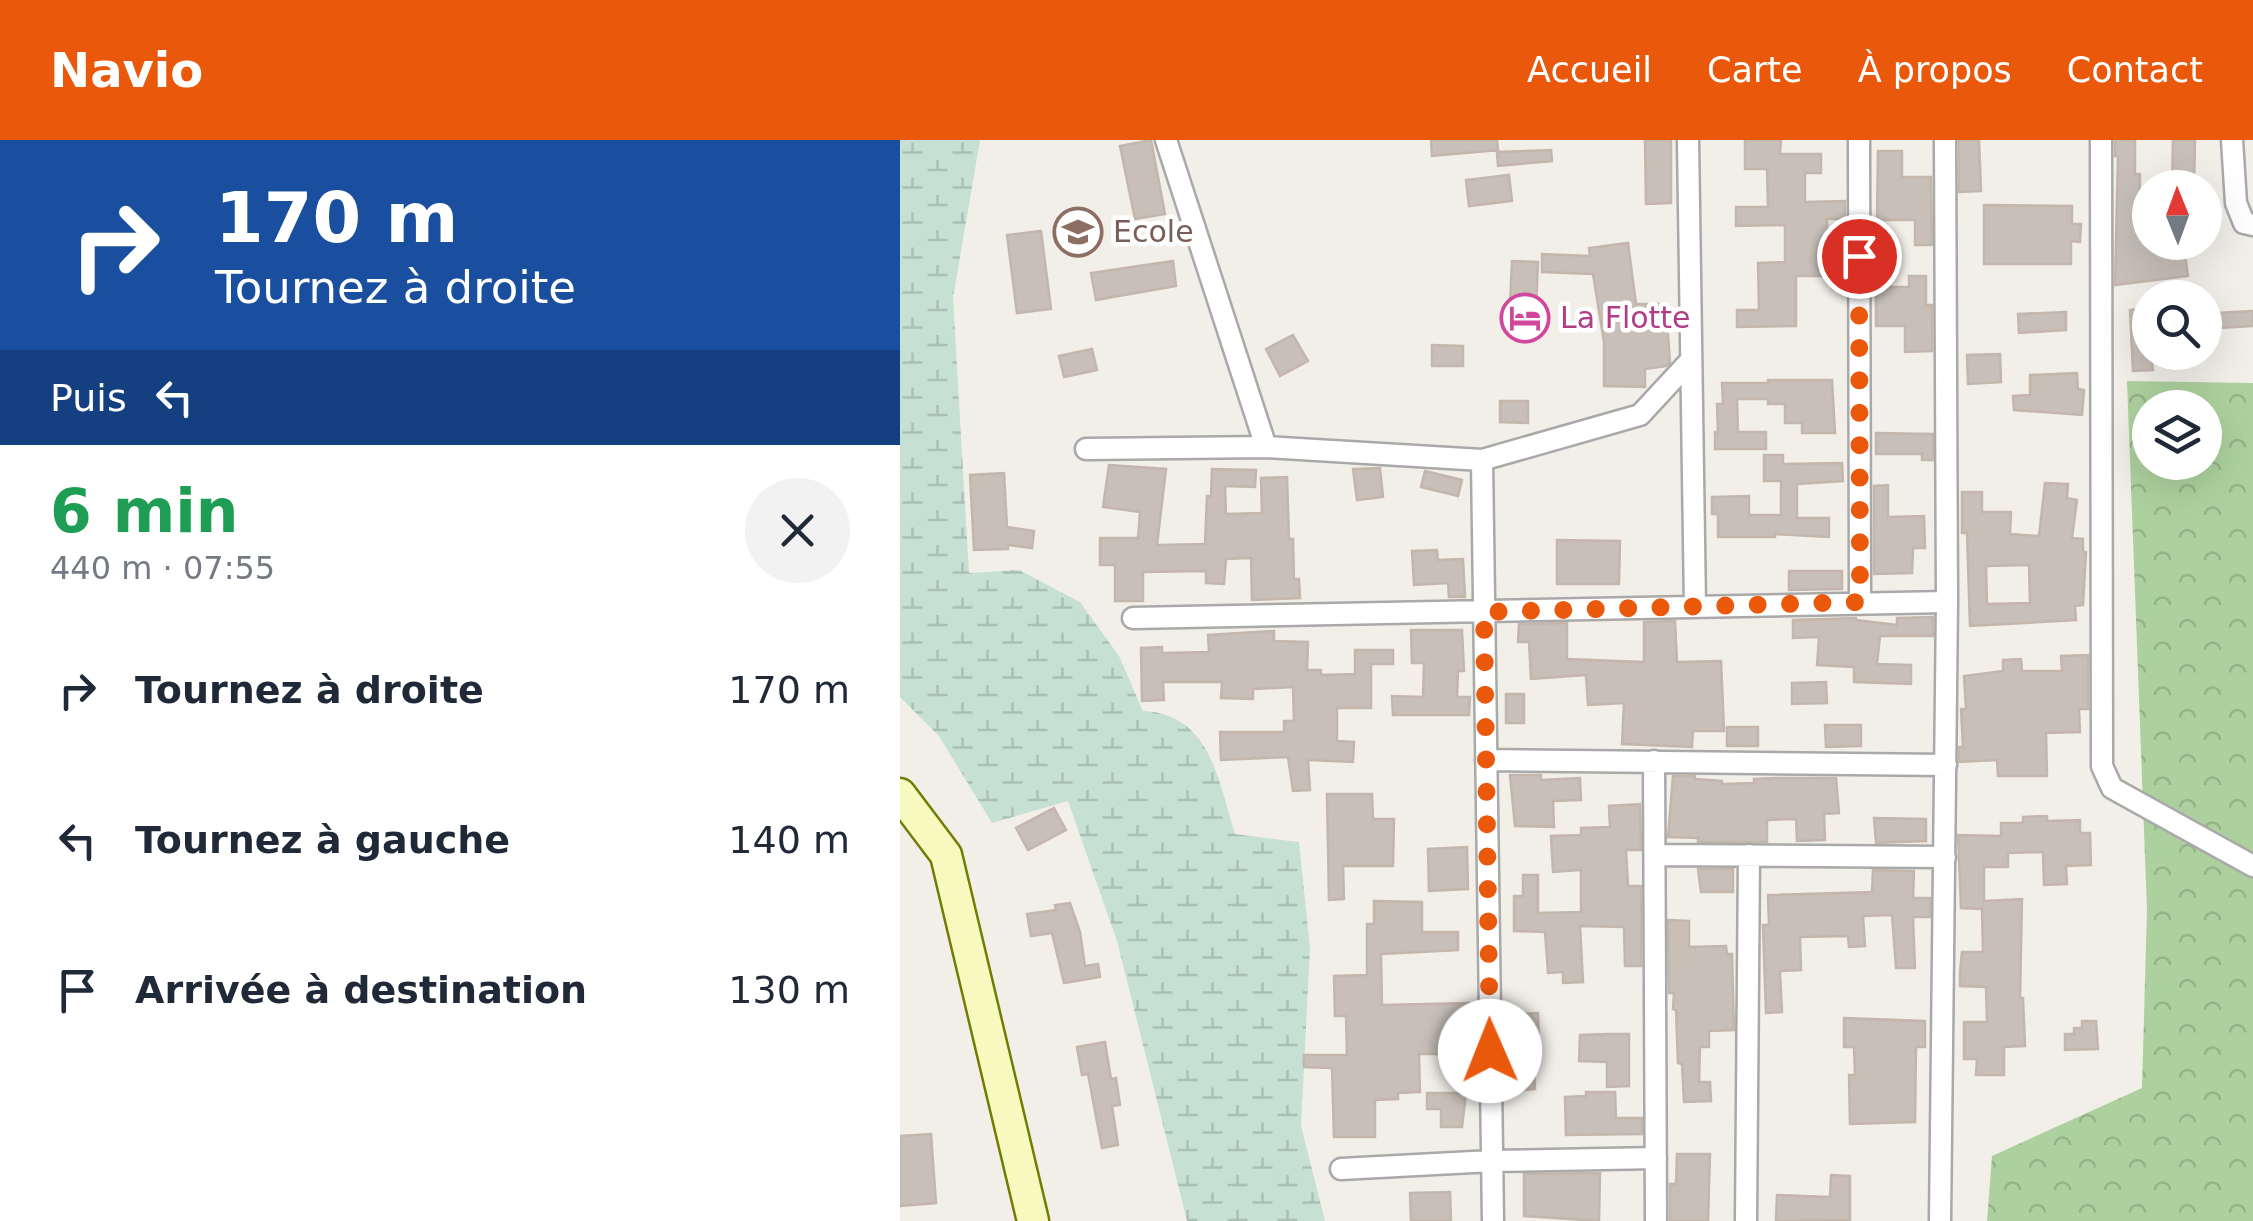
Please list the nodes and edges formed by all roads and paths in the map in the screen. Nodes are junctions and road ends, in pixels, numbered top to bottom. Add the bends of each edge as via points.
1 (1166, 140) edge
2 (1688, 140) edge
3 (1859, 140) edge
4 (1945, 140) edge
5 (2102, 140) edge
6 (2232, 140) edge
7 (2253, 225) edge
8 (1692, 360) junction
9 (1266, 446) junction
10 (1086, 448) dead end
11 (1482, 460) junction
12 (1860, 602) junction
13 (1947, 602) junction
14 (1695, 607) junction
15 (1484, 612) junction
16 (1133, 618) dead end
17 (1486, 760) junction
18 (1654, 762) junction
19 (1946, 765) junction
20 (900, 794) edge
21 (1656, 855) junction
22 (1749, 855) junction
23 (1944, 857) junction
24 (2253, 866) edge
25 (1656, 1158) junction
26 (1492, 1160) junction
27 (1341, 1169) dead end
28 (1033, 1221) edge
29 (1493, 1221) edge
30 (1656, 1221) edge
31 (1746, 1221) edge
32 (1940, 1221) edge

1 - 9 street
2 - 8 street
3 - 12 street
4 - 13 street
5 - 24 street via 2102,766 2112,788
6 - 7 street via 2236,203 2244,223
8 - 11 street via 1640,415
8 - 14 street
9 - 10 street
9 - 11 street
11 - 15 street
12 - 13 street
12 - 14 street
13 - 19 street
14 - 15 street
15 - 16 street
15 - 17 street
17 - 18 street
17 - 26 street
18 - 19 street
18 - 21 street
19 - 23 street
20 - 28 main road via 946,855
21 - 22 street
21 - 25 street
22 - 23 street
22 - 31 street
23 - 32 street
25 - 26 street
25 - 30 street
26 - 27 street
26 - 29 street

